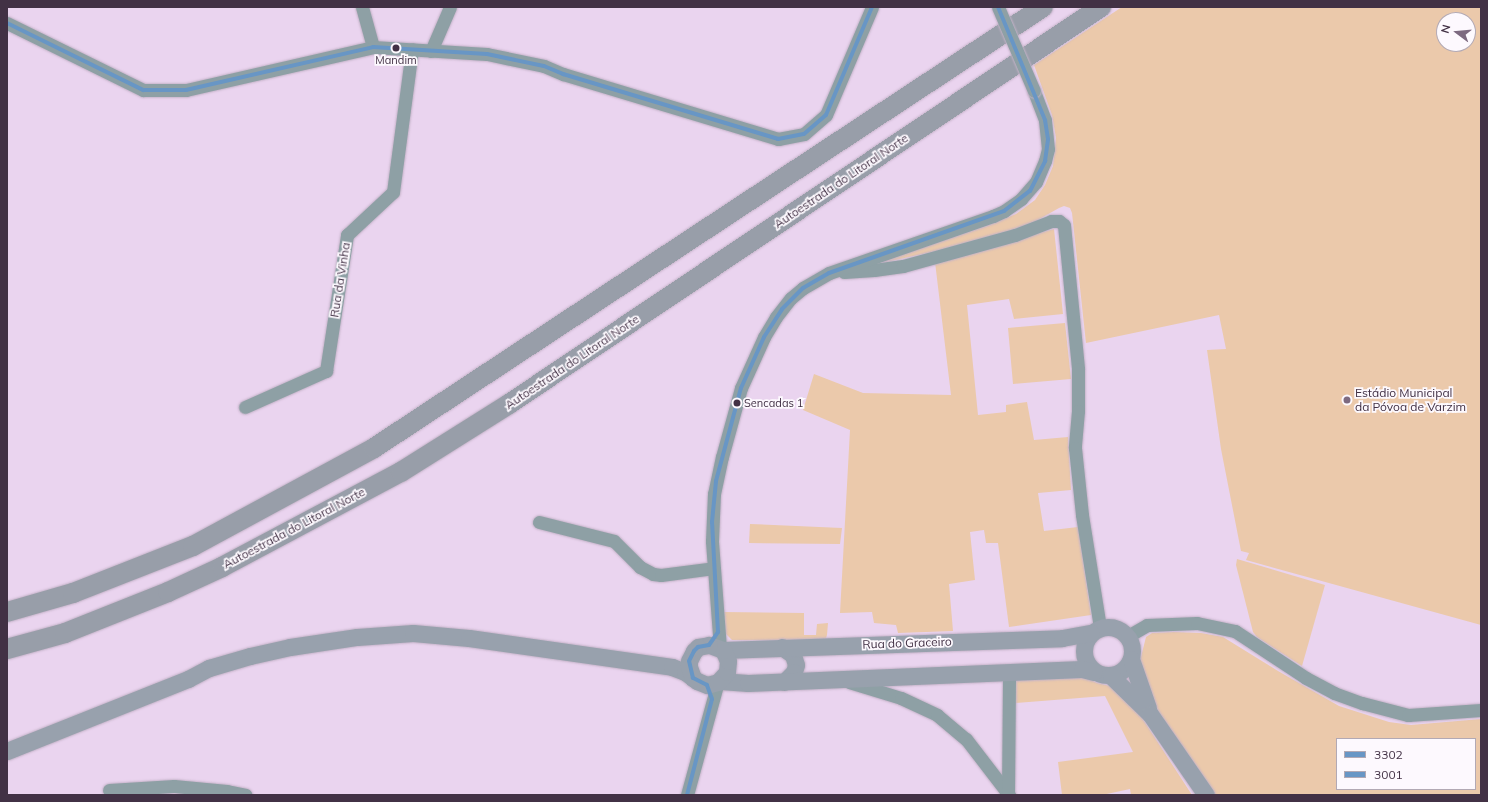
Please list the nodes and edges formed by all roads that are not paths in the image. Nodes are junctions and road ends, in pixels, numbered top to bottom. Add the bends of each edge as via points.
1 (362, 7) edge
2 (450, 7) edge
3 (872, 7) edge
4 (998, 7) edge
5 (1043, 7) edge
6 (1101, 7) edge
7 (7, 23) edge
8 (373, 47) junction
9 (412, 49) junction
10 (431, 51) junction
11 (828, 273) junction
12 (245, 406) dead end
13 (539, 522) dead end
14 (714, 568) junction
15 (7, 612) edge
16 (1096, 630) junction
17 (1128, 636) junction
18 (722, 645) junction
19 (782, 647) junction
20 (7, 649) edge
21 (691, 656) junction
22 (1131, 659) junction
23 (672, 667) junction
24 (1094, 672) junction
25 (1009, 673) junction
26 (1111, 676) junction
27 (839, 679) junction
28 (784, 682) junction
29 (710, 685) junction
30 (1481, 710) edge
31 (1150, 714) junction
32 (7, 751) edge
33 (110, 790) dead end
34 (246, 795) edge
35 (687, 795) edge
36 (1008, 795) edge
37 (1206, 795) edge

1 - 8 street
2 - 10 street
3 - 10 street via 826,115 804,134 778,139 544,66 487,54
4 - 11 street, bridge via 1045,120 1048,149 1036,182 1021,199 1004,211
5 - 15 highway via 374,448 193,546 73,593
6 - 20 highway, Autoestrada do Litoral Norte via 509,404 400,472 222,567 168,592 65,633
7 - 8 street via 142,90 186,90
8 - 9 street
9 - 10 street
9 - 12 street, Rua da Vinha via 393,192 347,235 326,371
11 - 14 street via 803,288 782,309 744,377 716,482 712,522
11 - 16 street via 903,266 1015,236 1051,221 1059,221 1064,225 1078,368 1079,405 1075,448
13 - 14 street via 614,541 640,567 652,574
14 - 18 street
16 - 17 main road via 1115,628
16 - 19 main road, Rua do Graceiro via 1062,638
16 - 24 main road via 1086,639 1083,653
17 - 22 main road via 1132,651
17 - 30 street via 1147,625 1197,623 1235,631 1306,678 1334,693 1362,703 1408,715
18 - 19 main road, Rua do Graceiro
18 - 21 main road via 698,647
18 - 29 main road via 728,666 724,677
19 - 28 main road via 793,655 796,665 794,672
21 - 23 main road
21 - 29 main road via 688,667
22 - 26 main road via 1124,670
22 - 31 main road
23 - 29 main road
23 - 32 main road via 469,638 414,633 357,637 290,647 209,668 188,679
24 - 25 main road via 1082,669
24 - 26 main road
25 - 27 main road
25 - 36 street
26 - 31 main road
27 - 28 main road
27 - 36 street via 901,698 937,714 966,739
28 - 29 main road
29 - 35 street
31 - 37 main road
33 - 34 street via 174,786

